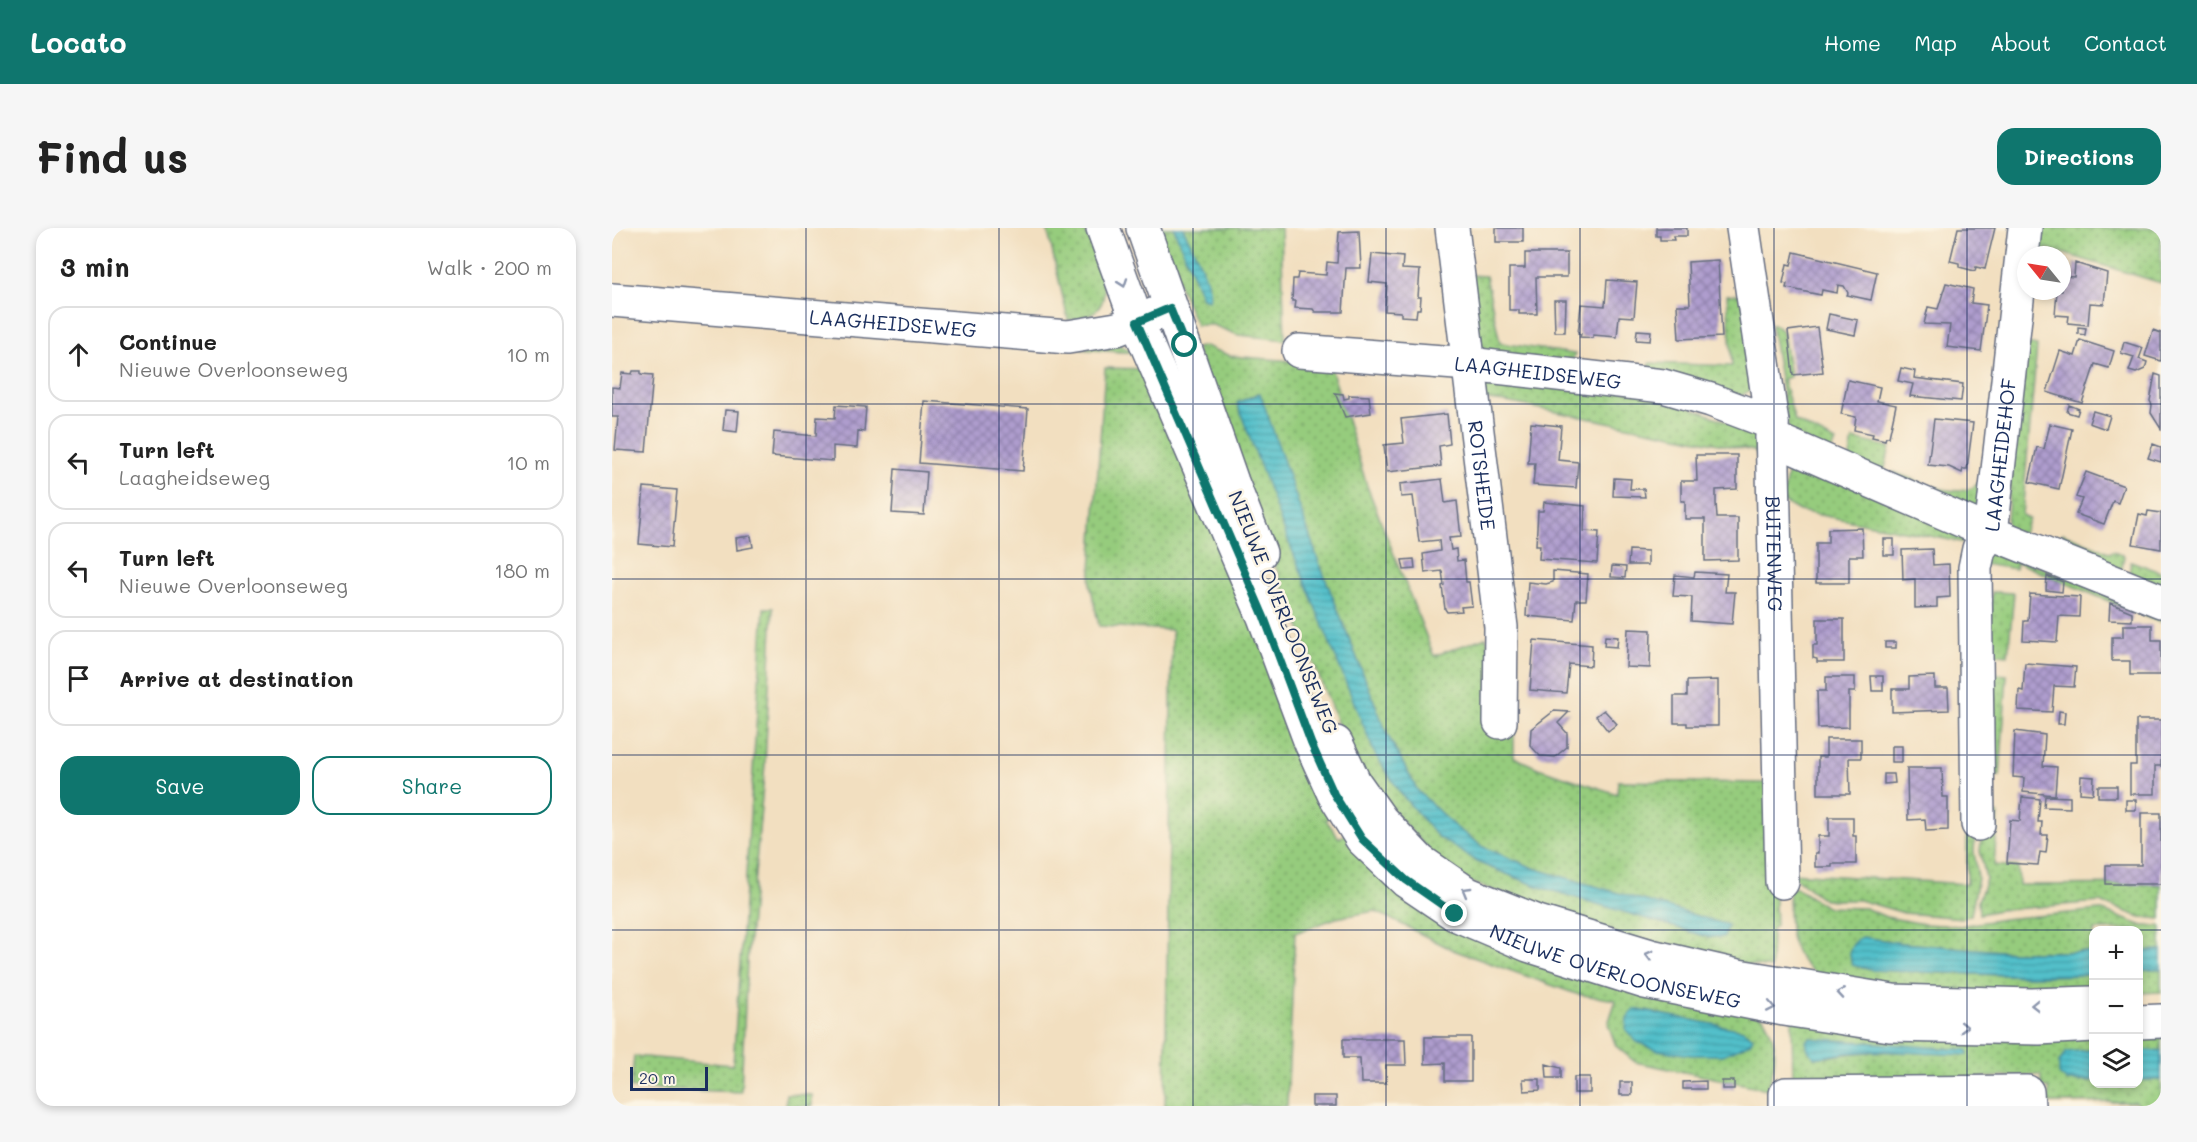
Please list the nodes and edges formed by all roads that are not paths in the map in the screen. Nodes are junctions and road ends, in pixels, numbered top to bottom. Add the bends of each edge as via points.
1 (1103, 228) edge
2 (1143, 228) edge
3 (1452, 228) edge
4 (1743, 228) edge
5 (2025, 228) edge
6 (612, 300) edge
7 (1170, 308) junction
8 (1137, 322) junction
9 (1299, 351) dead end
10 (1469, 364) junction
11 (1772, 431) junction
12 (1991, 532) junction
13 (2161, 601) edge
14 (1500, 722) dead end
15 (1978, 824) dead end
16 (1782, 882) dead end
17 (2161, 999) edge
18 (2143, 1000) edge
19 (2089, 1002) edge
20 (2161, 1021) edge
21 (2143, 1022) edge
22 (2089, 1025) edge
23 (1786, 1100) edge
24 (2028, 1106) edge

1 -> 8 street, NIEUWE OVERLOONSEWEG
2 - 7 street, NIEUWE OVERLOONSEWEG
3 - 10 street, ROTSHEIDE
4 - 11 street, BUITENWEG
5 - 12 street, LAAGHEIDEHOF
6 - 8 street, LAAGHEIDSEWEG via 1068,337
7 - 8 street, LAAGHEIDSEWEG
19 -> 7 street, NIEUWE OVERLOONSEWEG via 2031,1005 1893,1001 1738,976 1651,956 1538,922 1468,894 1420,861 1381,820 1354,782 1332,735 1232,482
8 -> 22 street, NIEUWE OVERLOONSEWEG via 1264,617 1334,794 1362,839 1406,880 1465,919 1528,945 1645,982 1890,1025
9 - 10 street, LAAGHEIDSEWEG
10 - 11 street, LAAGHEIDSEWEG via 1664,386 1711,400
10 - 14 street, ROTSHEIDE via 1501,627
11 - 12 street, LAAGHEIDSEWEG
11 - 16 street, BUITENWEG
12 - 13 street, LAAGHEIDSEWEG
12 - 15 street, LAAGHEIDEHOF via 1979,549 1975,568
17 - 18 street
20 - 21 street
23 - 24 street via 2027,1092

